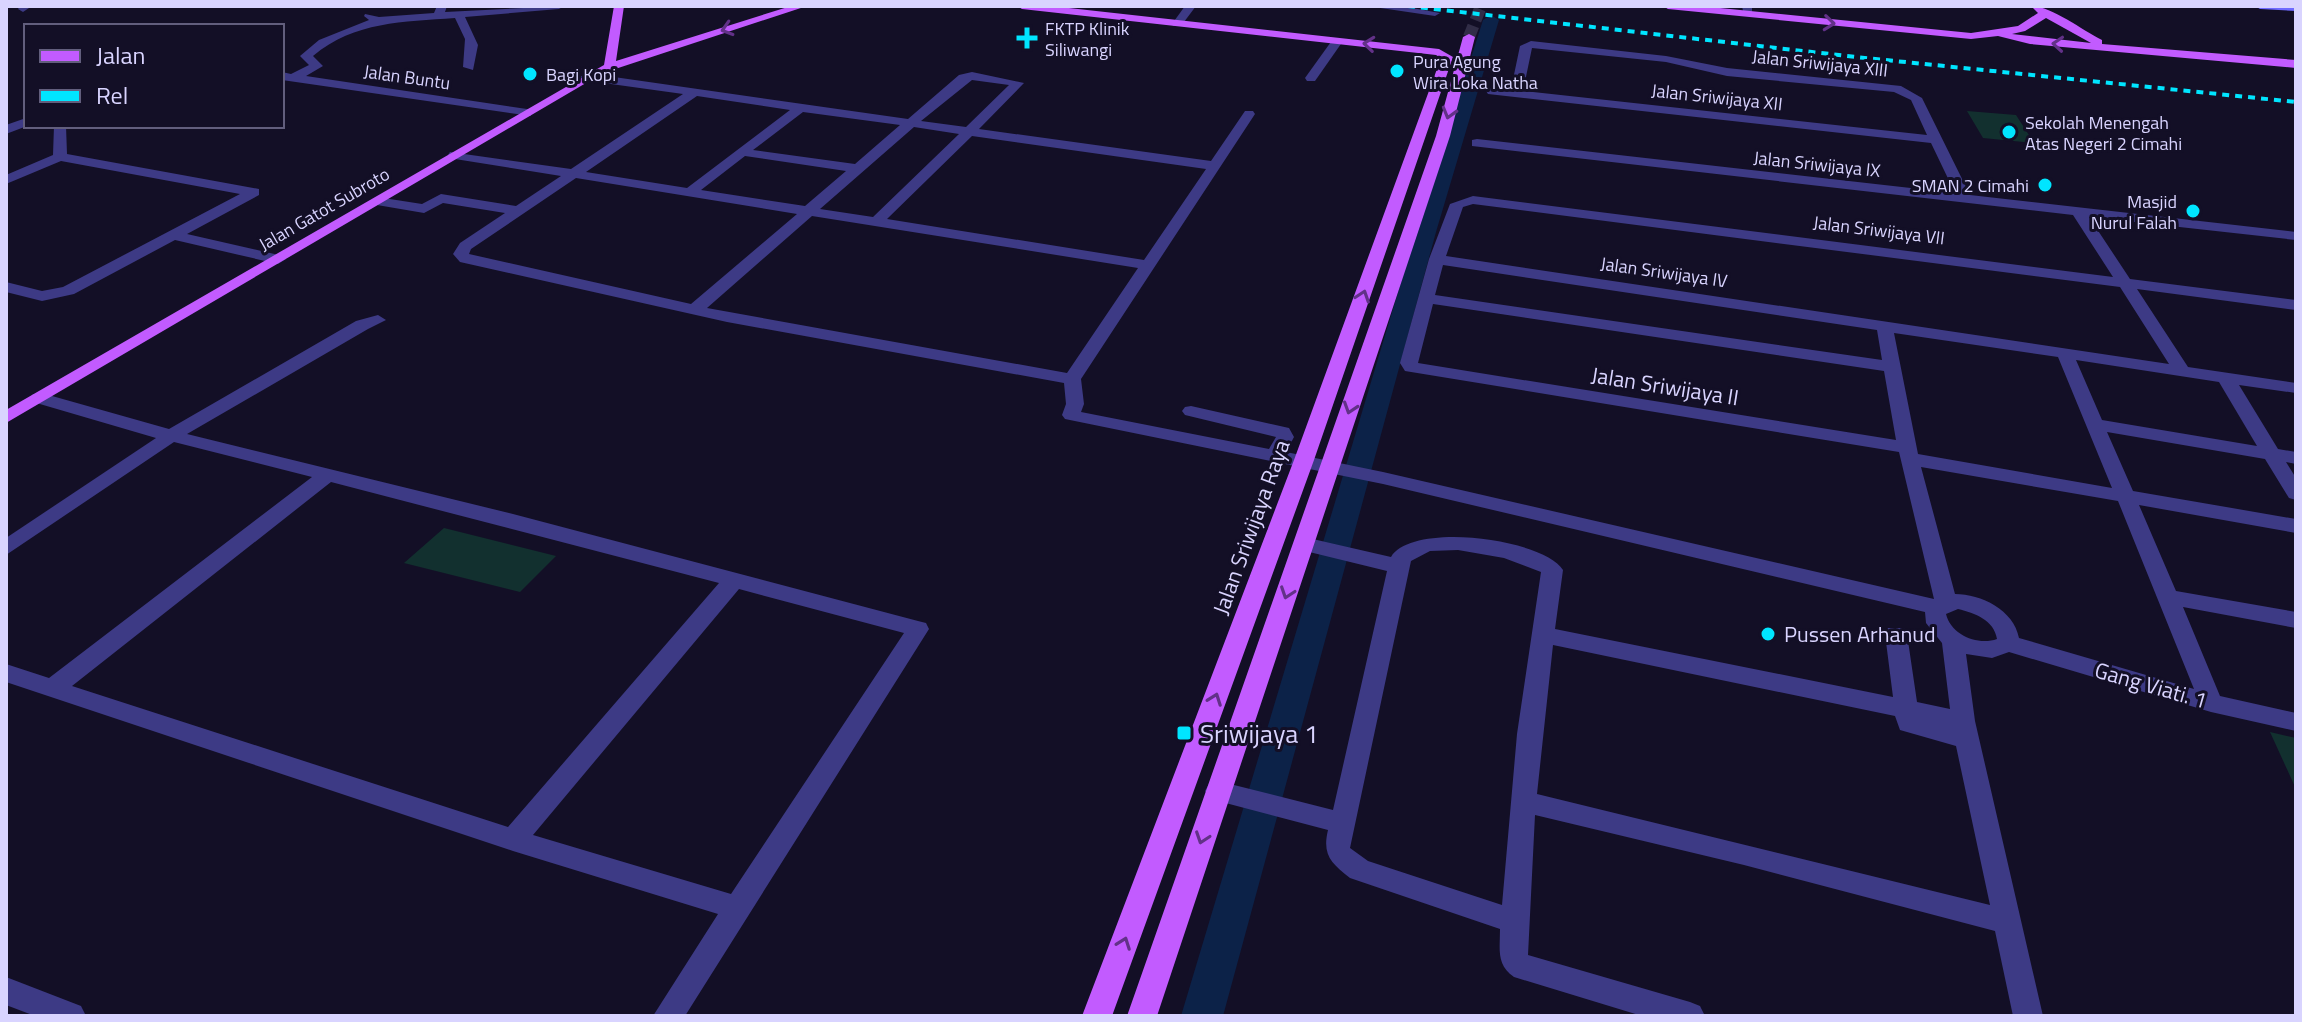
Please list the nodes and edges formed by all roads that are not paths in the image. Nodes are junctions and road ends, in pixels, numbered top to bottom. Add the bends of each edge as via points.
1 (378, 6) edge
2 (559, 6) edge
3 (619, 6) edge
4 (802, 6) edge
5 (1022, 6) edge
6 (1191, 6) edge
7 (1372, 6) edge
8 (1668, 6) edge
9 (2260, 6) edge
10 (2296, 7) edge
11 (1748, 10) edge
12 (2041, 10) edge
13 (440, 11) edge
14 (1435, 13) dead end
15 (458, 14) junction
16 (378, 20) junction
17 (1177, 24) junction
18 (2000, 34) junction
19 (1469, 37) tunnel mouth
20 (1337, 41) junction
21 (611, 47) junction
22 (2117, 48) junction
23 (649, 53) junction
24 (2296, 64) edge
25 (610, 65) junction
26 (469, 67) dead end
27 (287, 77) edge
28 (586, 77) junction
29 (1311, 78) dead end
30 (1492, 91) dead end
31 (694, 93) junction
32 (1516, 93) junction
33 (801, 107) junction
34 (527, 113) junction
35 (1249, 114) dead end
36 (24, 120) edge
37 (911, 121) junction
38 (60, 128) edge
39 (970, 129) junction
40 (6, 130) edge
41 (1938, 140) junction
42 (1477, 143) dead end
43 (742, 152) junction
44 (455, 155) junction
45 (60, 157) junction
46 (1214, 166) junction
47 (858, 169) junction
48 (573, 174) junction
49 (6, 180) edge
50 (691, 191) junction
51 (1965, 199) junction
52 (377, 201) junction
53 (516, 210) junction
54 (811, 211) junction
55 (2078, 211) junction
56 (876, 222) junction
57 (174, 235) junction
58 (2296, 236) edge
59 (278, 259) junction
60 (1437, 259) junction
61 (1147, 265) junction
62 (2127, 282) junction
63 (6, 287) edge
64 (1426, 298) junction
65 (2296, 305) edge
66 (694, 310) junction
67 (378, 320) dead end
68 (1884, 325) junction
69 (2064, 352) junction
70 (1892, 367) junction
71 (2182, 370) junction
72 (2226, 378) junction
73 (1072, 379) junction
74 (2296, 388) edge
75 (39, 398) junction
76 (1191, 411) dead end
77 (6, 418) edge
78 (2094, 424) junction
79 (171, 436) junction
80 (1908, 454) junction
81 (2272, 454) junction
82 (1275, 455) junction
83 (2296, 458) edge
84 (1304, 460) junction
85 (1338, 468) junction
86 (327, 475) junction
87 (2296, 494) edge
88 (2125, 497) junction
89 (2296, 526) edge
90 (1275, 538) junction
91 (1312, 546) junction
92 (6, 548) edge
93 (1398, 566) junction
94 (733, 581) junction
95 (2168, 597) junction
96 (1941, 605) junction
97 (2296, 620) edge
98 (1896, 634) dead end
99 (1545, 635) junction
100 (1953, 640) junction
101 (2008, 643) junction
102 (6, 673) edge
103 (53, 688) junction
104 (2211, 703) junction
105 (1906, 708) junction
106 (2296, 722) edge
107 (1965, 730) junction
108 (1184, 783) junction
109 (1227, 794) junction
110 (1524, 802) junction
111 (1342, 823) junction
112 (513, 840) junction
113 (737, 908) junction
114 (1514, 921) junction
115 (2008, 922) junction
116 (6, 991) edge
117 (71, 1016) edge
118 (668, 1016) edge
119 (1097, 1016) edge
120 (1142, 1016) edge
121 (1690, 1016) edge
122 (2028, 1016) edge

1 - 16 street via 368,14
2 - 15 street
3 - 21 main road
4 -> 23 main road, Jalan Gatot Subroto
5 - 17 main road
6 - 17 street
7 - 14 street
8 - 11 main road
9 - 10 main road
11 -> 18 main road via 1971,36
12 - 18 main road via 2030,25
12 - 22 main road
13 - 15 street
13 - 16 street
15 - 26 street via 474,43
16 - 27 street via 317,46 306,56 317,66
17 - 20 main road
22 -> 18 main road
19 -> 85 main road
20 - 29 street
84 -> 20 main road, Jalan Sriwijaya Raya via 1446,54
21 - 23 main road via 624,54
21 - 25 main road
22 - 24 main road
23 - 25 main road, Jalan Gatot Subroto
25 - 28 main road, Jalan Gatot Subroto
27 - 34 street, Jalan Buntu
28 - 31 street
28 - 34 main road, Jalan Gatot Subroto
30 - 32 street, Jalan Sriwijaya XII
31 - 33 street
31 - 48 street
32 - 41 street, Jalan Sriwijaya XII
32 - 41 street, Jalan Sriwijaya XIII via 1521,59 1531,44 1666,59 1722,71 1897,89 1913,96
33 - 37 street
33 - 43 street
34 - 44 main road, Jalan Gatot Subroto
35 - 46 street
36 - 40 street
37 - 39 street
37 - 39 street via 963,78 1018,83
37 - 47 street
38 - 45 street
39 - 46 street
39 - 56 street
41 - 51 street
42 - 51 street, Jalan Sriwijaya IX
43 - 47 street
43 - 50 street
44 - 48 street
44 - 52 main road, Jalan Gatot Subroto
45 - 49 street
45 - 57 street via 253,190
46 - 61 street
47 - 54 street
48 - 50 street
48 - 53 street
50 - 54 street
51 - 55 street, Jalan Sriwijaya IX
52 - 53 street via 424,209 441,198
52 - 59 main road, Jalan Gatot Subroto
53 - 66 street via 465,246 465,259
54 - 56 street
54 - 66 street
55 - 58 street, Jalan Sriwijaya IX
55 - 62 street
56 - 61 street
57 - 59 street
57 - 63 street via 55,295
59 - 75 main road, Jalan Gatot Subroto
60 - 62 street, Jalan Sriwijaya VII via 1457,204 1473,200
60 - 64 street
60 - 68 street, Jalan Sriwijaya IV
61 - 73 street
62 - 65 street, Jalan Sriwijaya VII
62 - 71 street
64 - 70 street
64 - 80 street, Jalan Sriwijaya II via 1409,363 1416,370
66 - 73 street
67 - 79 street
68 - 69 street, Jalan Sriwijaya IV
68 - 70 street
69 - 71 street, Jalan Sriwijaya IV
69 - 78 street
70 - 80 street
71 - 72 street, Jalan Sriwijaya IV
72 - 74 street, Jalan Sriwijaya IV
72 - 81 street
73 - 82 street via 1071,415
75 - 77 main road, Jalan Gatot Subroto
75 - 79 street
76 - 82 street via 1282,432 1285,437
78 - 81 street
78 - 88 street
79 - 86 street
79 - 92 street
80 - 88 street, Jalan Sriwijaya II
80 - 96 street
81 - 83 street
81 - 87 street
82 - 84 street
84 - 85 street
84 - 90 main road, Jalan Sriwijaya Raya
85 - 91 main road
85 - 96 street
86 - 94 street
86 - 103 street
88 - 89 street, Jalan Sriwijaya II
88 - 95 street
90 - 91 main road
108 -> 90 main road, Jalan Sriwijaya Raya
91 - 93 street
91 -> 109 main road
93 - 99 street via 1414,549 1450,543 1490,547 1543,562 1552,570
93 - 111 street
94 - 112 street
94 - 113 street via 918,629
95 - 97 street
95 - 104 street
96 - 100 street via 1933,614 1935,623
96 - 101 street via 1972,604 1997,617
98 - 105 street
99 - 105 street
99 - 110 street
100 - 101 street via 1986,651
100 - 107 street
101 - 104 street, Gang Viati. 1
102 - 103 street
103 - 112 street
104 - 106 street, Gang Viati. 1
105 - 107 street
107 - 115 street
108 - 109 main road
119 -> 108 main road, Jalan Sriwijaya Raya
109 - 111 street
109 -> 120 main road
110 - 114 street
110 - 115 street
111 - 114 street via 1337,848 1359,870
112 - 113 street
113 - 118 street
114 - 121 street via 1514,961 1519,966
115 - 122 street
116 - 117 street

